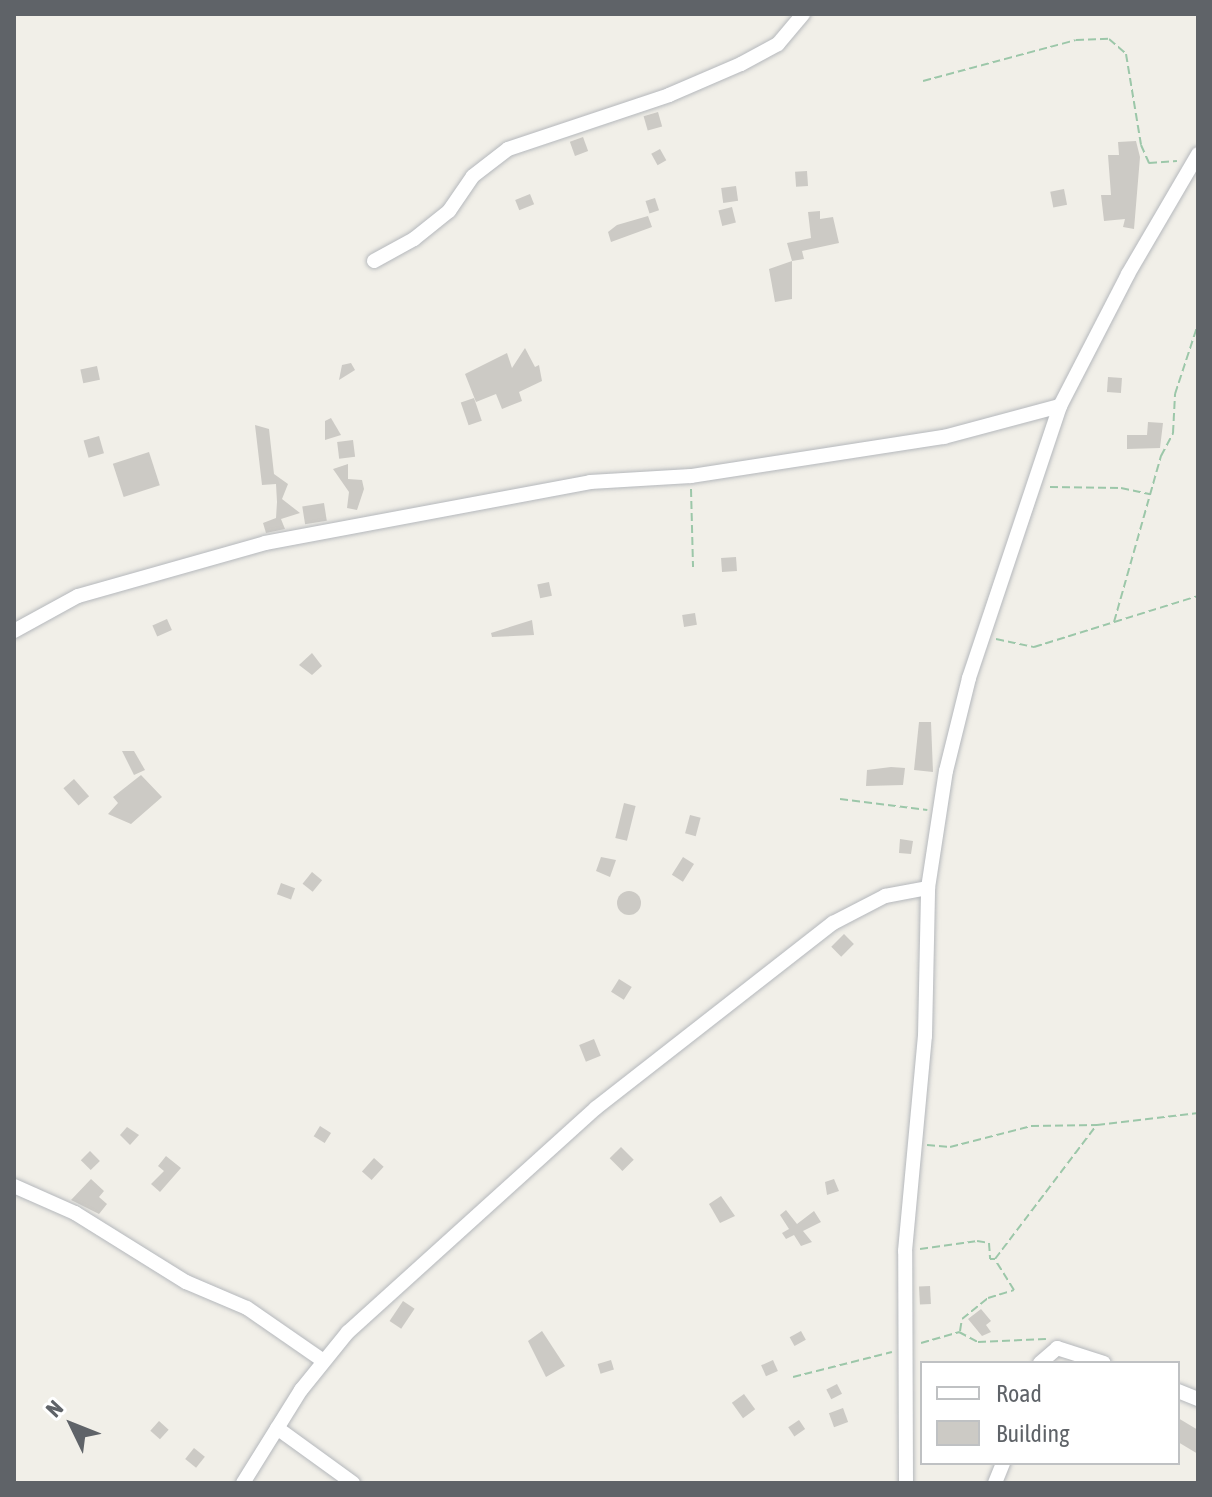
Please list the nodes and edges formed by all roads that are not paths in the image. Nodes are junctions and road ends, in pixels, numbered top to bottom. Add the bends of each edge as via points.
1 (803, 14) edge
2 (1198, 155) edge
3 (374, 261) dead end
4 (1060, 406) junction
5 (14, 631) edge
6 (928, 888) junction
7 (14, 1186) edge
8 (322, 1360) junction
9 (1042, 1361) edge
10 (1099, 1361) edge
11 (277, 1428) junction
12 (243, 1483) edge
13 (353, 1483) edge
14 (906, 1483) edge

1 - 3 street via 778,44 741,64 669,95 508,149 473,176 437,220
2 - 4 street via 1128,274
4 - 5 street via 944,437 691,476 590,482 265,543 78,596
4 - 6 street via 969,678
6 - 8 street via 885,896 842,917 675,1043 396,1284
6 - 14 street via 916,1142 905,1251
7 - 8 street via 75,1213 186,1282 247,1308
8 - 11 street
9 - 10 street via 1051,1351 1069,1349
11 - 12 street
11 - 13 street

